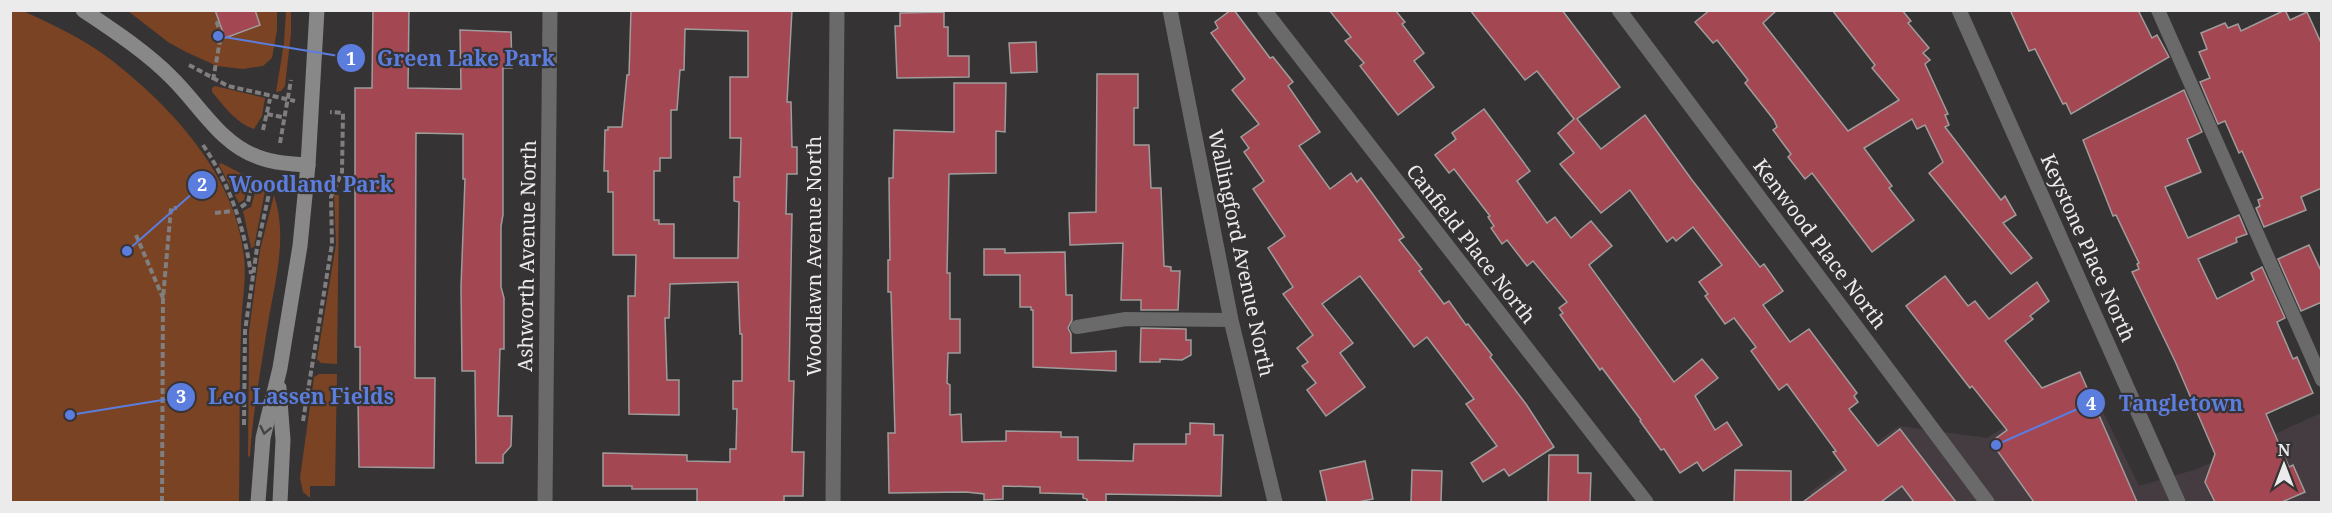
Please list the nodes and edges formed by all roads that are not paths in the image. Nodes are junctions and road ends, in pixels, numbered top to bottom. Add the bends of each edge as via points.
1 (83, 10) edge
2 (317, 10) edge
3 (550, 10) edge
4 (837, 10) edge
5 (1170, 10) edge
6 (1264, 10) edge
7 (1619, 10) edge
8 (1959, 10) edge
9 (2158, 10) edge
10 (308, 165) junction
11 (1231, 320) junction
12 (1077, 327) dead end
13 (278, 373) junction
14 (2322, 380) edge
15 (258, 502) edge
16 (279, 502) edge
17 (545, 502) edge
18 (833, 502) edge
19 (1275, 502) edge
20 (1646, 502) edge
21 (1987, 502) edge
22 (2178, 502) edge

1 - 10 main road via 151,58 241,150 276,162
2 - 10 main road
3 - 17 street, Ashworth Avenue North
4 - 18 street, Woodlawn Avenue North
5 - 11 street, Wallingford Avenue North
6 - 20 street, Canfield Place North
7 - 21 street, Kenwood Place North
8 - 22 street, Keystone Place North
9 - 14 lane
10 - 13 main road via 300,246
11 - 12 lane via 1126,320
11 - 19 street, Wallingford Avenue North
13 -> 15 main road via 263,438
13 - 16 main road via 283,440

